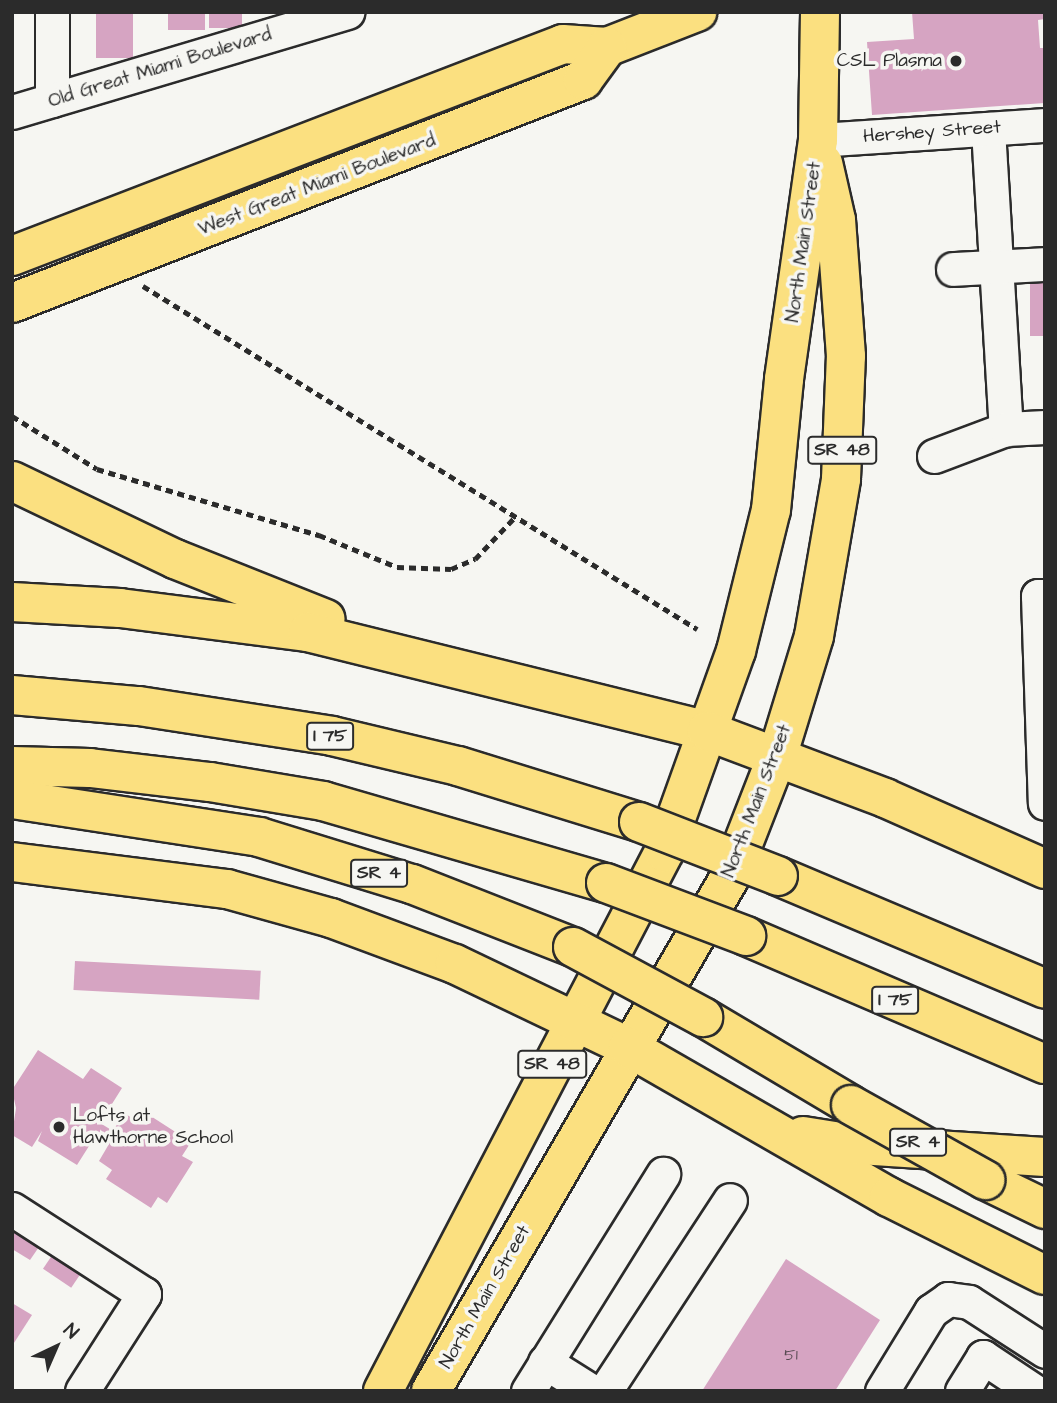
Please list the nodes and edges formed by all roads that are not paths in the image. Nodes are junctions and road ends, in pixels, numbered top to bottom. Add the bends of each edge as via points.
1 (52, 12) edge
2 (347, 12) edge
3 (697, 12) edge
4 (820, 12) edge
5 (607, 47) junction
6 (52, 100) junction
7 (12, 113) edge
8 (1045, 125) edge
9 (988, 129) junction
10 (818, 140) junction
11 (12, 256) edge
12 (1045, 264) edge
13 (996, 267) junction
14 (953, 269) dead end
15 (12, 303) edge
16 (1045, 427) edge
17 (1006, 429) junction
18 (934, 456) dead end
19 (12, 481) edge
20 (1045, 596) edge
21 (12, 602) edge
22 (386, 651) junction
23 (12, 695) edge
24 (708, 731) junction
25 (778, 754) junction
26 (12, 766) edge
27 (12, 799) edge
28 (1043, 803) edge
29 (12, 862) edge
30 (1045, 869) edge
31 (1045, 989) edge
32 (575, 1019) junction
33 (628, 1047) junction
34 (1045, 1064) edge
35 (768, 1125) junction
36 (1045, 1157) edge
37 (663, 1174) dead end
38 (730, 1200) dead end
39 (12, 1209) edge
40 (1045, 1209) edge
41 (1045, 1275) edge
42 (1045, 1351) edge
43 (545, 1362) junction
44 (82, 1391) edge
45 (383, 1391) edge
46 (431, 1391) edge
47 (528, 1391) edge
48 (591, 1391) edge
49 (605, 1391) edge
50 (882, 1391) edge
51 (962, 1391) edge
52 (1034, 1391) edge

1 - 6 street
2 - 6 street, Old Great Miami Boulevard
3 - 5 main road
4 - 10 main road, North Main Street / SR 48
5 - 11 main road via 563,44
5 - 15 main road, West Great Miami Boulevard via 583,80
6 - 7 street, Old Great Miami Boulevard
8 - 9 street, Hershey Street
9 - 10 street, Hershey Street
9 - 13 street
10 - 24 main road, North Main Street / SR 48 via 784,379 771,510 736,650
10 - 25 main road, North Main Street / SR 48 via 836,219 846,356 841,479 814,636
12 - 13 street
13 - 14 street
13 - 17 street
16 - 17 street
17 - 18 street
19 - 22 main road via 153,550 356,630
20 - 28 street via 1038,596
21 - 22 main road via 221,619
22 - 24 main road
23 - 31 main road, I 75, bridge via 185,712 332,736 458,766 639,822
24 - 25 main road
24 - 32 main road, North Main Street / SR 48 via 664,852
25 - 30 main road
25 - 33 main road, North Main Street / SR 48 via 730,877
26 - 34 main road, I 75, bridge via 90,768 323,802 606,883 746,936
27 - 40 main road, SR 4, bridge via 259,838 412,884 573,947 985,1180
29 - 32 main road via 227,889 279,903 455,964
32 - 33 main road
32 - 45 main road, North Main Street / SR 48
33 - 35 main road
33 - 46 main road, North Main Street / SR 48
35 - 36 main road via 821,1141
35 - 41 main road via 888,1197
37 - 43 street
38 - 49 street
39 - 44 street via 144,1293
42 - 50 street via 969,1302 948,1299 931,1311
43 - 47 street
43 - 48 street
51 - 52 street via 983,1357

